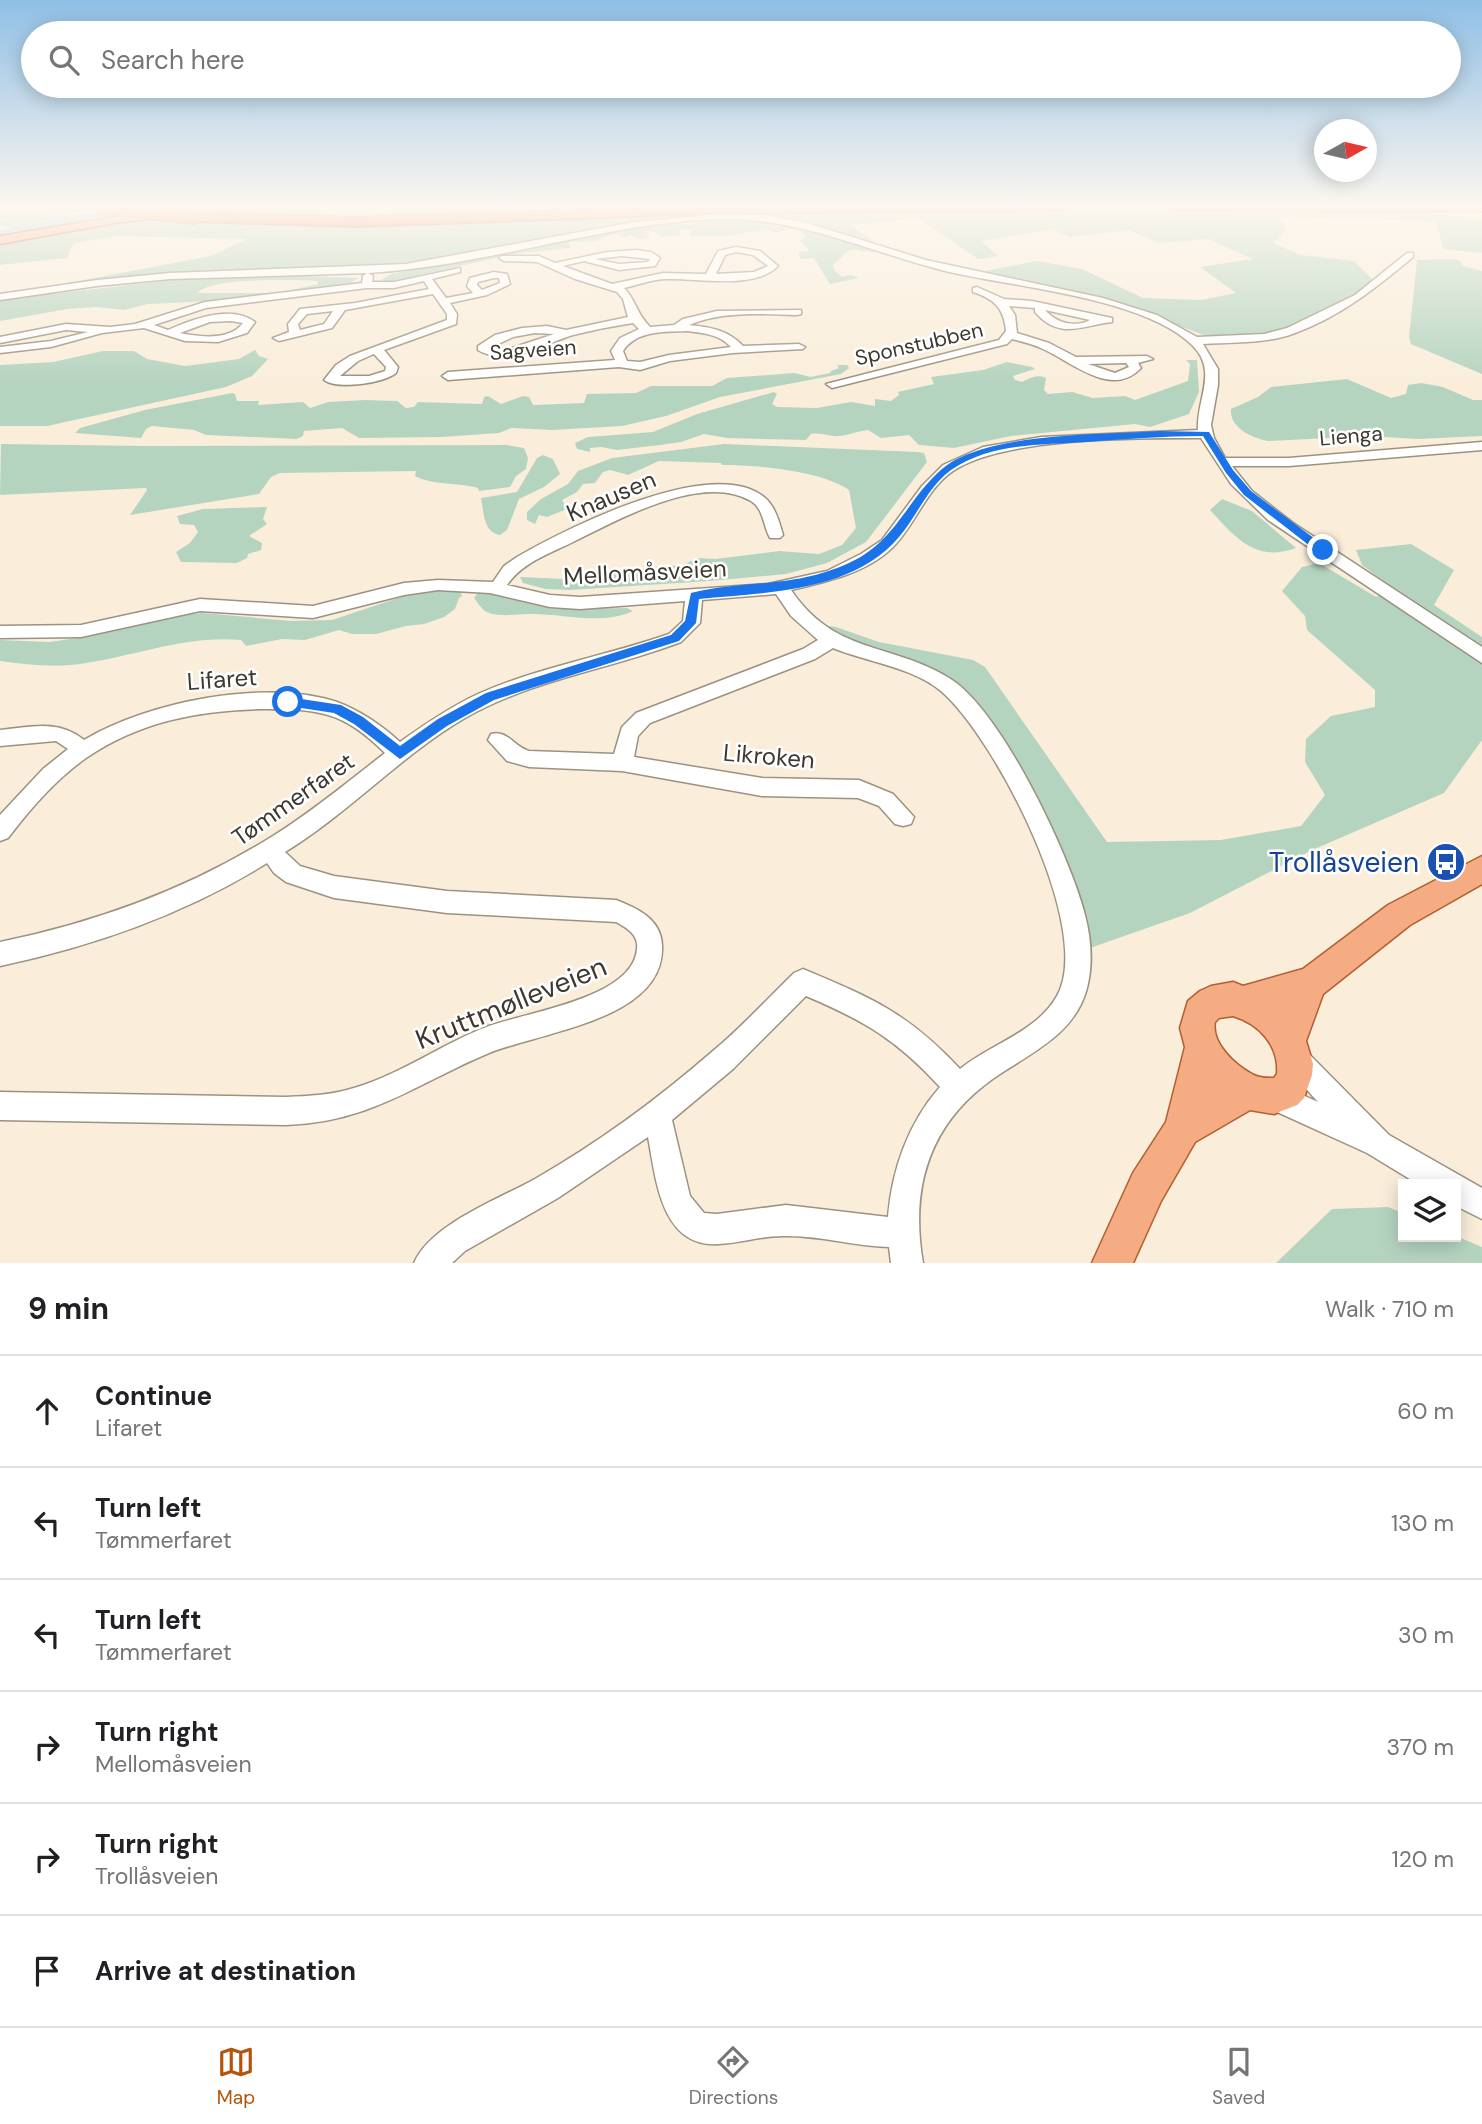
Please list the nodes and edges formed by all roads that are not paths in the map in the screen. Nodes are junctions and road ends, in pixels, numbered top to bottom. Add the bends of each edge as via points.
1 (410, 265) edge
2 (478, 265) edge
3 (559, 265) edge
4 (602, 265) edge
5 (647, 265) edge
6 (717, 265) edge
7 (773, 265) edge
8 (938, 265) edge
9 (1398, 265) edge
10 (554, 266) joint
11 (371, 270) junction
12 (710, 276) junction
13 (426, 277) junction
14 (996, 279) junction
15 (367, 285) junction
16 (613, 287) junction
17 (437, 290) junction
18 (479, 293) dead end
19 (0, 296) edge
20 (444, 301) junction
21 (1004, 302) junction
22 (341, 308) junction
23 (797, 312) dead end
24 (635, 319) junction
25 (1103, 319) dead end
26 (146, 325) junction
27 (678, 327) junction
28 (107, 330) junction
29 (646, 330) junction
30 (171, 332) junction
31 (295, 334) junction
32 (566, 334) junction
33 (1012, 335) junction
34 (279, 338) dead end
35 (0, 340) edge
36 (1194, 341) junction
37 (799, 347) dead end
38 (378, 349) junction
39 (739, 349) junction
40 (0, 350) edge
41 (1147, 359) dead end
42 (621, 363) junction
43 (448, 376) dead end
44 (832, 384) dead end
45 (1206, 434) junction
46 (1482, 446) edge
47 (1223, 462) junction
48 (775, 535) dead end
49 (498, 588) junction
50 (781, 588) junction
51 (694, 595) junction
52 (0, 632) edge
53 (830, 641) junction
54 (1482, 656) edge
55 (0, 738) edge
56 (498, 740) dead end
57 (83, 750) junction
58 (400, 754) junction
59 (622, 764) junction
60 (902, 817) dead end
61 (0, 831) edge
62 (271, 850) junction
63 (1482, 869) edge
64 (0, 954) edge
65 (1311, 983) junction
66 (1244, 1002) junction
67 (1202, 1048) junction
68 (1292, 1050) junction
69 (958, 1087) junction
70 (1260, 1094) junction
71 (0, 1106) edge
72 (656, 1115) junction
73 (1182, 1129) junction
74 (1379, 1144) junction
75 (1437, 1179) edge
76 (1461, 1193) edge
77 (1482, 1204) edge
78 (902, 1232) junction
79 (430, 1263) edge
80 (907, 1263) edge
81 (1112, 1263) edge

1 - 11 street
2 - 13 street
3 - 10 street
4 - 5 street
6 - 12 street
7 - 12 street via 770,272 761,275
8 - 14 street
9 - 36 street via 1359,297 1291,331
10 - 16 street
11 - 15 street
11 - 19 street via 160,277
12 - 16 street via 659,276
13 - 15 street
13 - 17 street
14 - 21 street, Sponstubben via 982,291
14 - 36 street via 1124,307 1168,324
15 - 26 street via 205,305
16 - 24 street via 626,295
17 - 20 street
17 - 22 street
18 - 20 street
20 - 38 street via 452,322
21 - 25 street, Sponstubben via 1040,306 1044,317 1068,326 1086,326
21 - 33 street, Sponstubben
22 - 31 street via 331,324
22 - 31 street via 301,313 293,324
23 - 27 street via 747,311 692,319
24 - 29 street
24 - 32 street, Sagveien
26 - 28 street
26 - 30 street
27 - 29 street
27 - 39 street via 725,336
28 - 35 street via 66,327
28 - 40 street
29 - 42 street via 622,341
30 - 30 street via 223,340 242,333 250,322 212,320
31 - 34 street
32 - 32 street, Sagveien via 520,350 496,353 482,349 492,341 527,331
33 - 41 street, Sponstubben via 1075,361
33 - 44 street, Sponstubben via 989,348
36 - 45 street via 1212,372
37 - 39 street, Sagveien
38 - 38 street via 341,367 330,380 370,380 390,373 393,367
39 - 42 street, Sagveien via 640,366
42 - 43 street, Sagveien
45 - 47 street
45 - 50 street, Mellomåsveien via 1041,441 980,452 940,474 879,551 832,575
46 - 47 street, Lienga via 1289,462
47 - 54 street via 1264,508
48 - 49 street, Knausen via 767,509 753,495 728,489 682,492 632,507 529,558 511,569
49 - 51 street, Mellomåsveien via 569,603
49 - 52 street, Mellomåsveien via 415,587 313,612 188,606 81,631
50 - 51 street, Mellomåsveien
50 - 53 street via 802,618
51 - 58 street, Tømmerfaret via 691,623 675,638 490,697 442,723
53 - 59 street via 809,654 643,718 629,733
53 - 69 street via 931,677 973,710 1020,792 1072,910 1078,943 1076,985 1059,1017 1044,1032
55 - 57 street via 58,733
56 - 59 street, Likroken via 522,758
57 - 58 street, Lifaret via 135,722 177,709 207,703 288,702 337,708
57 - 61 street, Lifaret via 41,782
58 - 62 street, Tømmerfaret
59 - 60 street, Likroken via 762,787 859,789 886,800
62 - 64 street, Tømmerfaret via 212,883 125,920
62 - 71 street, Kruttmølleveien via 294,875 349,890 465,903 616,911 643,927 650,942 650,961 643,976 622,995 490,1039 370,1096 338,1106 297,1110
63 - 65 main road via 1399,915
65 - 66 main road
65 - 68 main road
66 - 67 main road via 1220,999 1209,1003 1198,1021
66 - 68 main road via 1270,1018
67 - 70 main road via 1224,1078
67 - 73 main road
68 - 70 main road via 1295,1079 1290,1087
68 - 74 street
69 - 72 street via 896,1027 803,982 724,1060
69 - 78 street via 914,1155 906,1181
70 - 73 main road
70 - 74 street
72 - 78 street via 679,1201 696,1225 710,1229 777,1220 860,1232
72 - 79 street via 548,1188 454,1240
73 - 81 main road via 1147,1187
74 - 75 street
76 - 77 street
78 - 80 street

